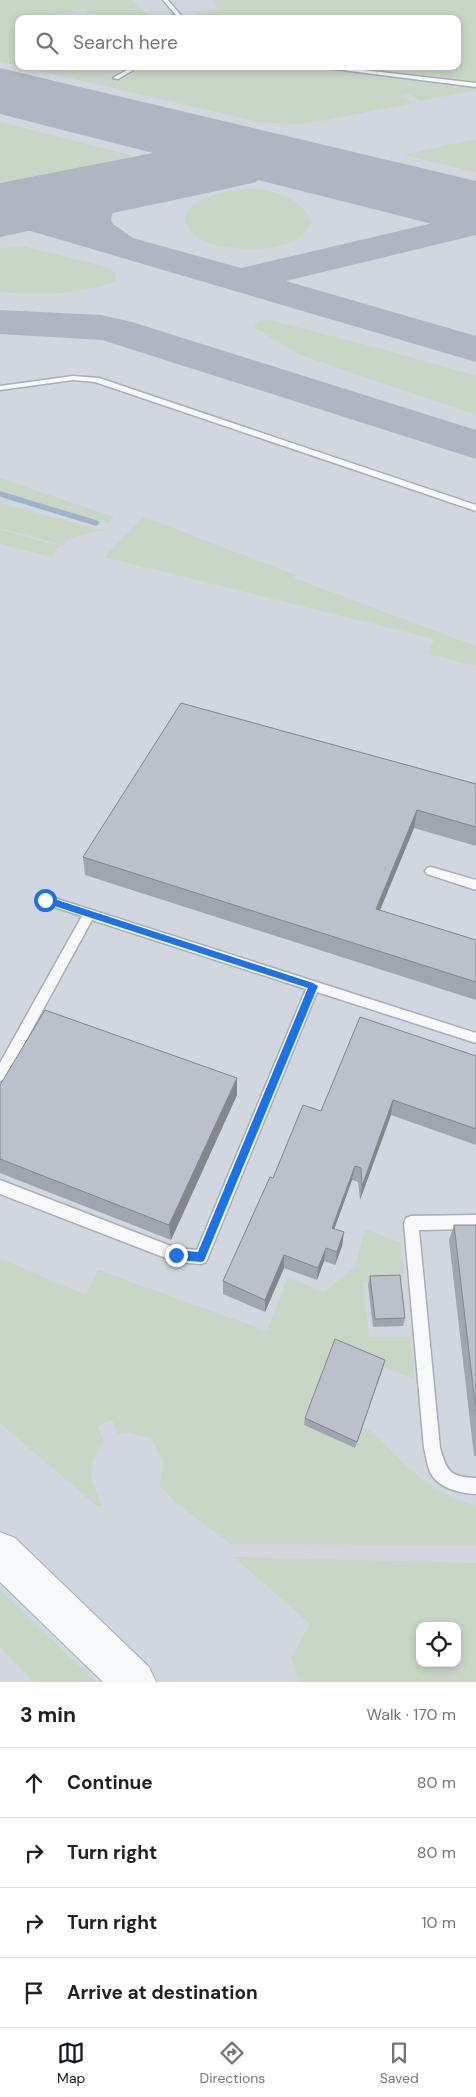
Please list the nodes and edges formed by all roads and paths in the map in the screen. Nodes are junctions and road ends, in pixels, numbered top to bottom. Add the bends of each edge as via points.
1 (165, 0) edge
2 (178, 15) edge
3 (131, 70) edge
4 (347, 70) edge
5 (116, 78) dead end
6 (476, 85) edge
7 (0, 388) edge
8 (476, 508) edge
9 (431, 872) dead end
10 (476, 885) edge
11 (45, 900) dead end
12 (89, 914) junction
13 (313, 986) junction
14 (476, 1038) edge
15 (0, 1075) edge
16 (0, 1188) edge
17 (476, 1222) edge
18 (476, 1486) edge
19 (0, 1553) edge
20 (134, 1682) edge

1 - 2 lane
3 - 5 lane
4 - 6 lane
7 - 8 lane via 73,378 96,380
9 - 10 lane
11 - 12 lane
12 - 13 lane
12 - 15 lane
13 - 14 lane
13 - 16 lane via 201,1257 176,1255
17 - 18 lane via 411,1223 434,1455 438,1468 448,1479
19 - 20 street

